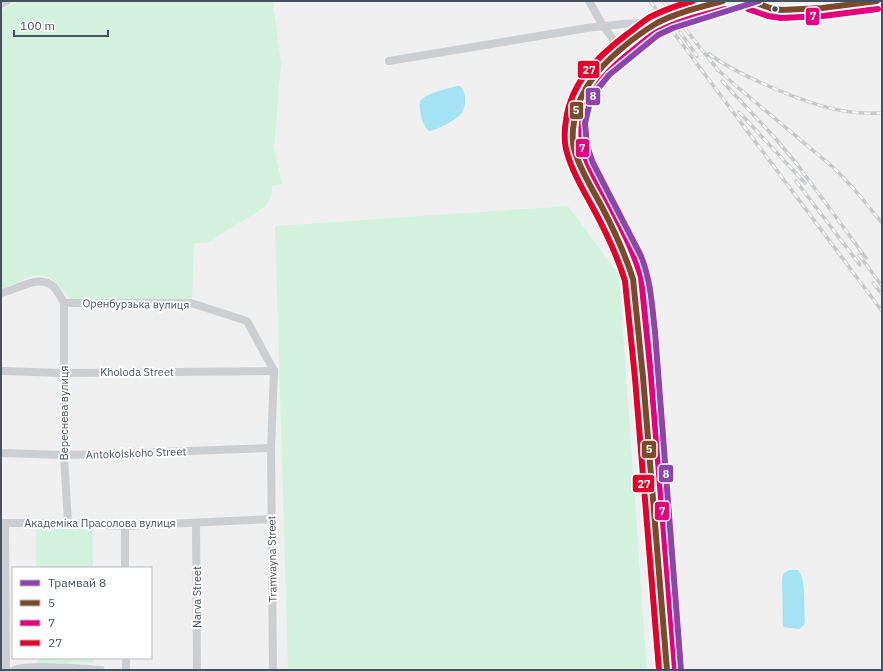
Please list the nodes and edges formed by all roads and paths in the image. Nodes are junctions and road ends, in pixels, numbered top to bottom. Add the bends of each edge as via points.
1 (7, 1) edge
2 (589, 1) edge
3 (723, 1) edge
4 (751, 1) edge
5 (876, 1) edge
6 (1, 4) edge
7 (659, 22) junction
8 (603, 26) junction
9 (620, 49) junction
10 (389, 61) dead end
11 (1, 293) edge
12 (64, 303) junction
13 (1, 371) edge
14 (274, 371) junction
15 (64, 373) junction
16 (271, 448) junction
17 (1, 453) edge
18 (64, 455) junction
19 (272, 519) junction
20 (3, 523) edge
21 (68, 523) junction
22 (196, 523) junction
23 (125, 526) junction
24 (125, 567) edge
25 (126, 659) edge
26 (6, 670) edge
27 (14, 670) edge
28 (101, 670) edge
29 (126, 670) edge
30 (198, 670) edge
31 (273, 670) edge
32 (667, 670) edge

1 - 6 street
2 - 8 street
3 - 7 street
4 - 5 street via 781,10
7 - 8 street
7 - 9 street
8 - 9 street
8 - 10 street
9 - 32 street via 595,73 582,93 575,112 573,139 578,161 621,244 634,279
11 - 12 street via 37,281 44,282 58,292
12 - 14 street, Оренбурзька вулиця via 191,303 248,321
12 - 15 street, Вереснева вулиця
13 - 15 street, Kholoda Street
14 - 15 street, Kholoda Street
14 - 16 street, Tramvayna Street
15 - 18 street, Вереснева вулиця
16 - 18 street, Antokolskoho Street
16 - 19 street, Tramvayna Street
17 - 18 street, Antokolskoho Street
18 - 21 street, Вереснева вулиця
19 - 22 street, Академіка Прасолова вулиця
19 - 31 street, Tramvayna Street
20 - 21 street, Академіка Прасолова вулиця
20 - 26 street
21 - 23 street, Академіка Прасолова вулиця
22 - 23 street, Академіка Прасолова вулиця
22 - 30 street, Narva Street
23 - 24 street
25 - 29 street
27 - 28 street via 60,667

